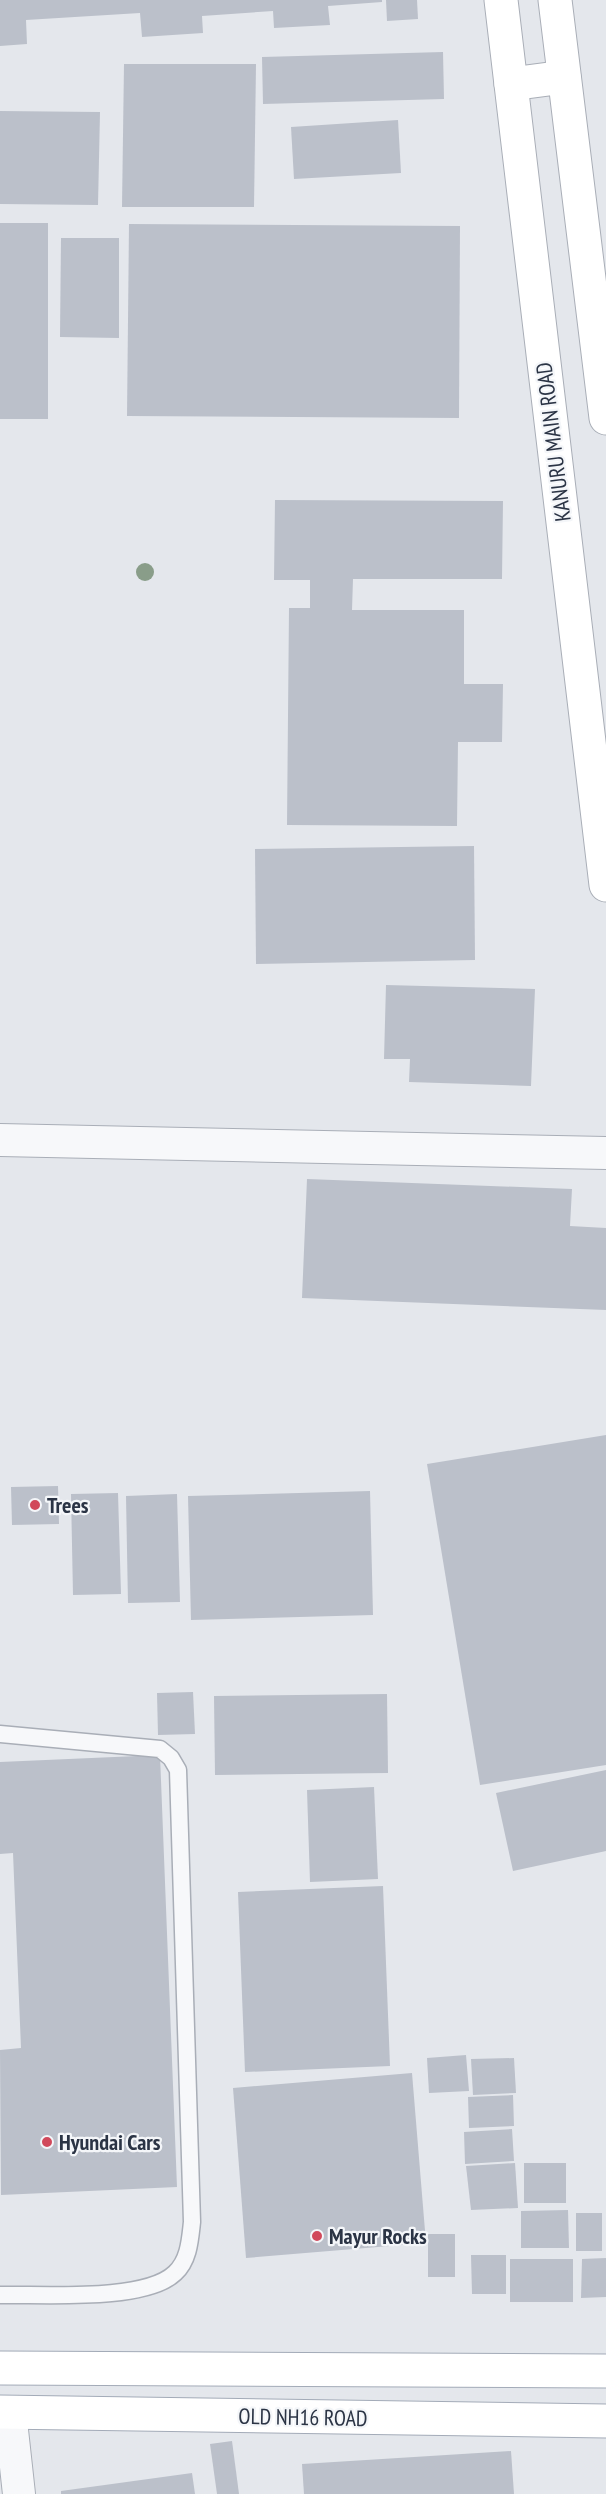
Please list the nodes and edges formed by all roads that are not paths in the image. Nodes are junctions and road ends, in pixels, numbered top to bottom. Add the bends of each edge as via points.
1 (501, 0) edge
2 (555, 0) edge
3 (564, 77) junction
4 (511, 84) junction
5 (606, 418) edge
6 (606, 885) edge
7 (0, 1140) edge
8 (606, 1153) edge
9 (0, 1734) edge
10 (0, 2295) edge
11 (0, 2368) edge
12 (606, 2371) edge
13 (5, 2412) edge
14 (606, 2421) edge
15 (18, 2494) edge

1 - 4 main road, KANURU MAIN ROAD
2 - 3 main road
3 - 4 main road
3 - 5 main road
4 - 6 main road, KANURU MAIN ROAD
7 - 8 street
9 - 10 lane via 160,1749 177,1770 192,2222 189,2251 176,2272 157,2286 131,2292
11 - 12 main road, OLD NH16 ROAD
13 - 14 main road, OLD NH16 ROAD
13 - 15 street

